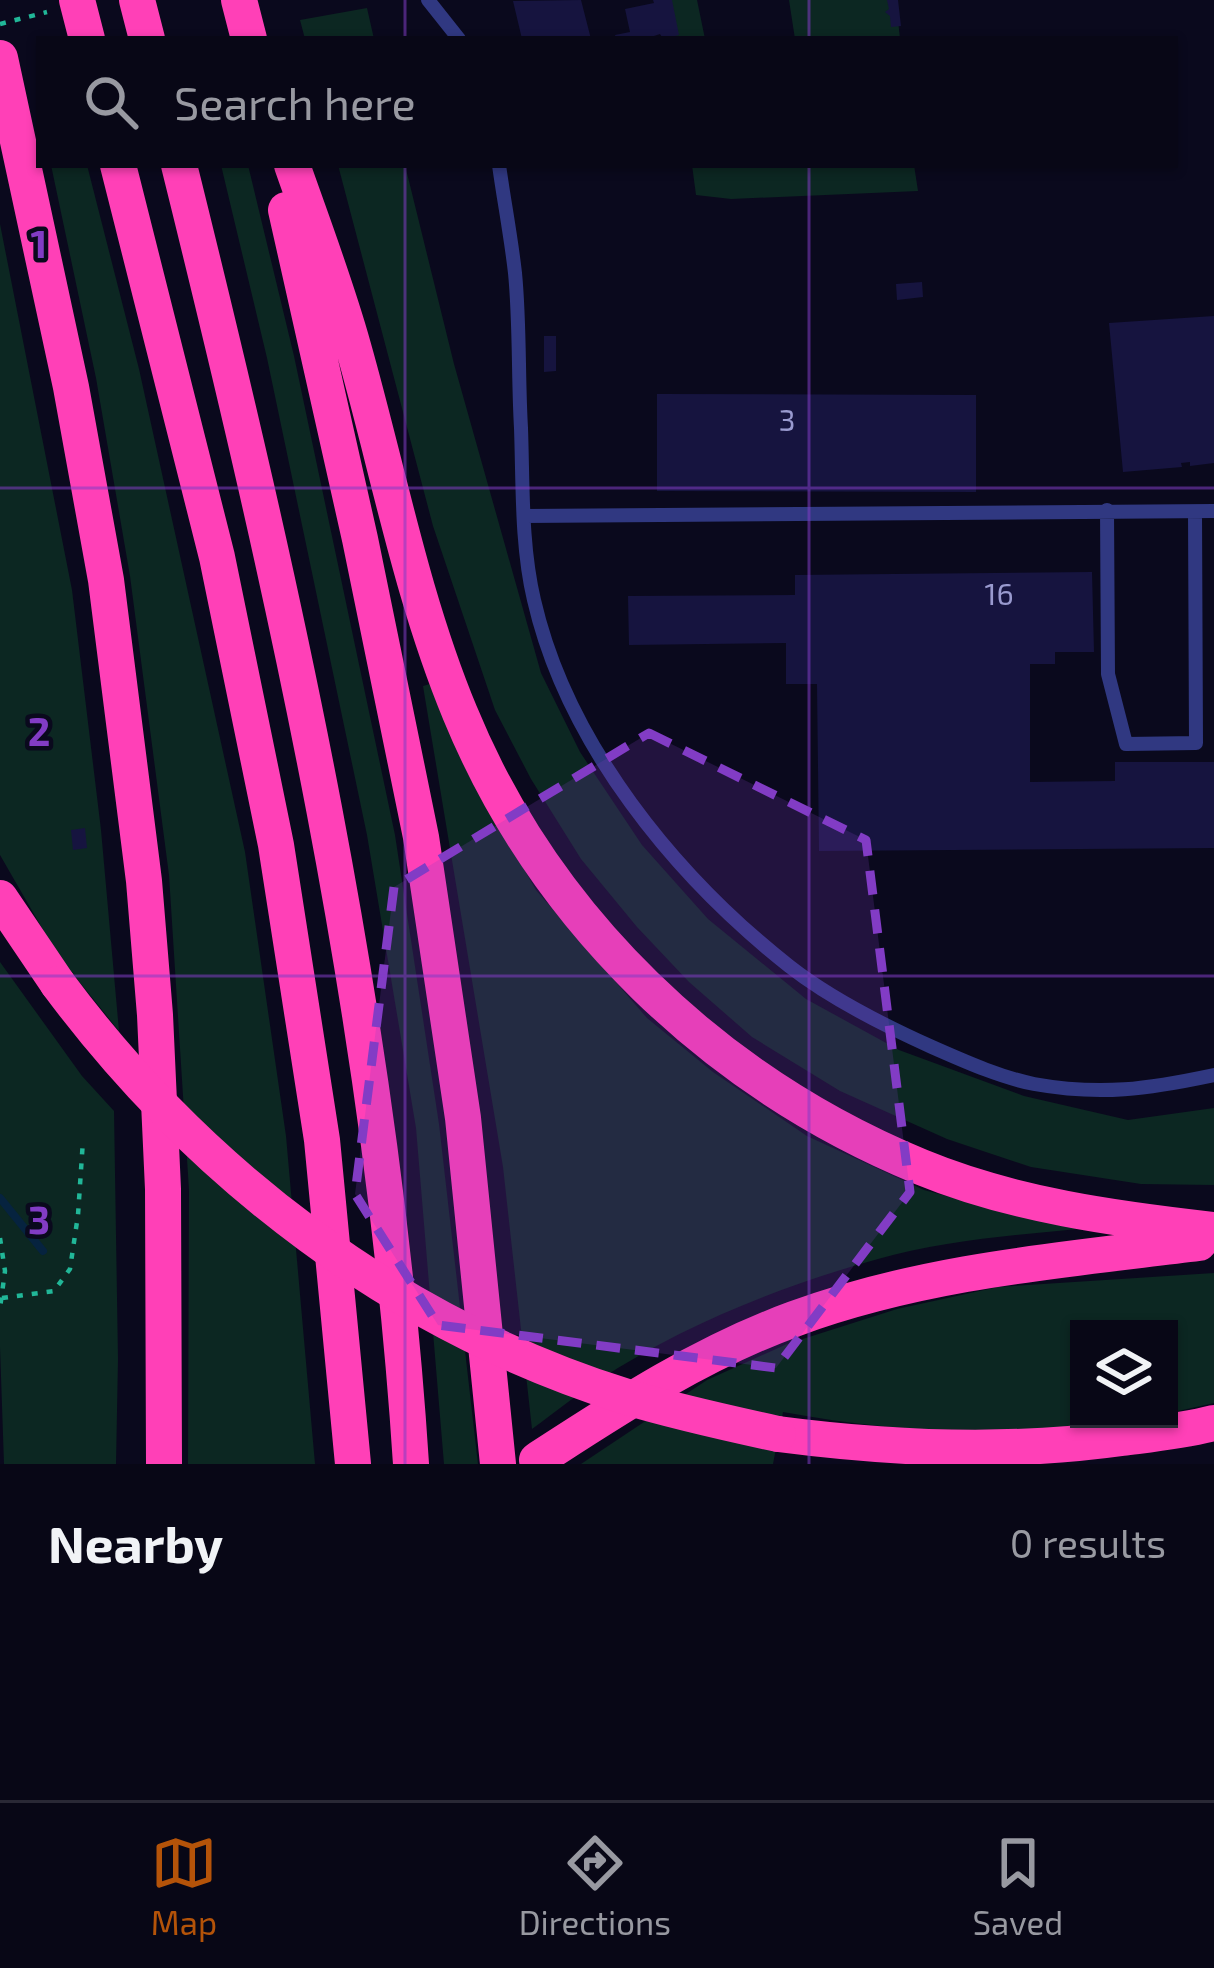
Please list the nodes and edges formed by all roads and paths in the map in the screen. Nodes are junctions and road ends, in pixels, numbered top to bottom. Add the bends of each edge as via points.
1 (77, 0) edge
2 (137, 0) edge
3 (428, 0) edge
4 (86, 36) edge
5 (146, 36) edge
6 (457, 36) edge
7 (4, 75) edge
8 (119, 168) edge
9 (179, 168) edge
10 (277, 168) edge
11 (293, 168) edge
12 (499, 168) edge
13 (1107, 510) junction
14 (1214, 511) edge
15 (1195, 512) junction
16 (524, 516) junction
17 (0, 898) edge
18 (1214, 1075) edge
19 (83, 1140) dead end
20 (1214, 1230) edge
21 (0, 1238) edge
22 (1214, 1241) edge
23 (2, 1298) edge
24 (0, 1308) edge
25 (1214, 1423) edge
26 (537, 1460) dead end
27 (498, 1461) edge
28 (164, 1464) edge
29 (352, 1464) edge
30 (411, 1464) edge

1 - 4 highway, bridge
2 - 5 highway
3 - 6 lane
7 - 28 highway via 106,580 144,881 163,1189
8 - 29 highway via 217,557 276,845 322,1141
9 - 30 highway via 272,550 330,835 377,1131
10 - 27 highway via 421,837 463,1118
11 - 20 highway via 461,716 522,833 604,944 732,1061 871,1144 1025,1199
12 - 16 lane via 515,278
13 - 15 lane
13 - 15 lane via 1108,674 1126,744 1196,743
13 - 16 lane
14 - 15 lane
16 - 18 lane via 533,596 553,668 596,749 653,832 792,968 883,1025 1029,1083 1132,1091
17 - 25 highway, bridge via 107,1048 239,1182 385,1287 479,1338 700,1418 857,1444 1080,1444
19 - 23 path via 70,1268 54,1291
21 - 23 path
22 - 26 highway via 946,1276 842,1302 698,1360
23 - 24 path

